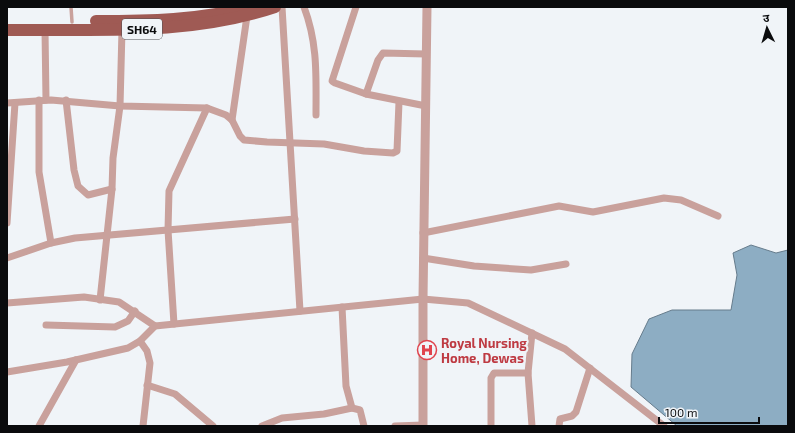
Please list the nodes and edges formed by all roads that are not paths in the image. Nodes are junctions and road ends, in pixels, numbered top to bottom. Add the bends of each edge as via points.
1 (71, 7) edge
2 (275, 7) edge
3 (282, 7) edge
4 (304, 7) edge
5 (356, 7) edge
6 (427, 7) edge
7 (248, 12) edge
8 (7, 22) edge
9 (72, 22) junction
10 (7, 30) edge
11 (45, 30) junction
12 (122, 30) junction
13 (426, 54) junction
14 (366, 94) junction
15 (42, 100) junction
16 (66, 100) junction
17 (15, 102) junction
18 (398, 102) junction
19 (7, 103) edge
20 (120, 106) junction
21 (426, 106) junction
22 (207, 108) junction
23 (316, 115) dead end
24 (232, 120) junction
25 (291, 142) junction
26 (112, 189) junction
27 (718, 216) dead end
28 (295, 220) junction
29 (7, 223) edge
30 (168, 230) junction
31 (423, 233) junction
32 (105, 236) junction
33 (51, 243) junction
34 (7, 258) edge
35 (423, 258) junction
36 (566, 264) dead end
37 (423, 299) junction
38 (100, 300) junction
39 (7, 303) edge
40 (342, 307) junction
41 (134, 311) junction
42 (300, 311) junction
43 (174, 324) junction
44 (46, 325) dead end
45 (155, 326) junction
46 (532, 333) junction
47 (140, 341) junction
48 (76, 360) junction
49 (590, 368) junction
50 (7, 372) edge
51 (528, 373) junction
52 (147, 386) junction
53 (352, 408) junction
54 (39, 426) edge
55 (143, 426) edge
56 (213, 426) edge
57 (262, 426) edge
58 (364, 426) edge
59 (397, 426) edge
60 (423, 426) edge
61 (491, 426) edge
62 (532, 426) edge
63 (559, 426) edge
64 (664, 426) edge

1 - 9 lane
2 - 7 main road, SH64
3 - 25 street
4 - 23 street via 315,42
5 - 14 street via 332,81
6 - 13 street
7 - 9 main road, SH64 via 182,18
7 - 12 main road, SH64 via 213,23
7 - 24 street
8 - 9 main road, SH64
10 - 11 main road, SH64
11 - 12 main road, SH64
11 - 15 street
12 - 20 street
13 - 14 street via 383,53
13 - 21 street
14 - 18 street
15 - 16 street
15 - 17 street
15 - 33 street via 39,172
16 - 20 street
16 - 26 street via 78,186 88,195
17 - 19 street
17 - 29 street
18 - 21 street
18 - 25 street via 397,151 393,153
20 - 22 street
20 - 26 street
21 - 31 street
22 - 24 street
22 - 30 street via 169,192
24 - 25 street via 244,140
25 - 28 street
26 - 32 street
27 - 31 street via 681,200 664,198 593,212 559,206
28 - 30 street
28 - 42 street
30 - 32 street
30 - 43 street
31 - 35 street
32 - 33 street
32 - 38 street
33 - 34 street
35 - 36 street via 474,266 531,270
35 - 37 street
37 - 40 street
37 - 46 street via 468,303
37 - 60 street
38 - 39 street via 84,297
38 - 41 street via 119,302
40 - 42 street
40 - 53 street via 346,386
41 - 44 street via 128,321 115,327
41 - 45 street
42 - 43 street
43 - 45 street
45 - 47 street
46 - 49 street via 565,349
46 - 51 street
47 - 48 street via 128,348
47 - 52 street via 147,351 150,364
48 - 50 street
48 - 54 street
49 - 63 street via 576,412 572,416 560,419
49 - 64 street
51 - 61 street via 494,373 491,378
51 - 62 street
52 - 55 street
52 - 56 street via 175,394
53 - 57 street via 282,418
53 - 58 street via 360,410
59 - 60 street

